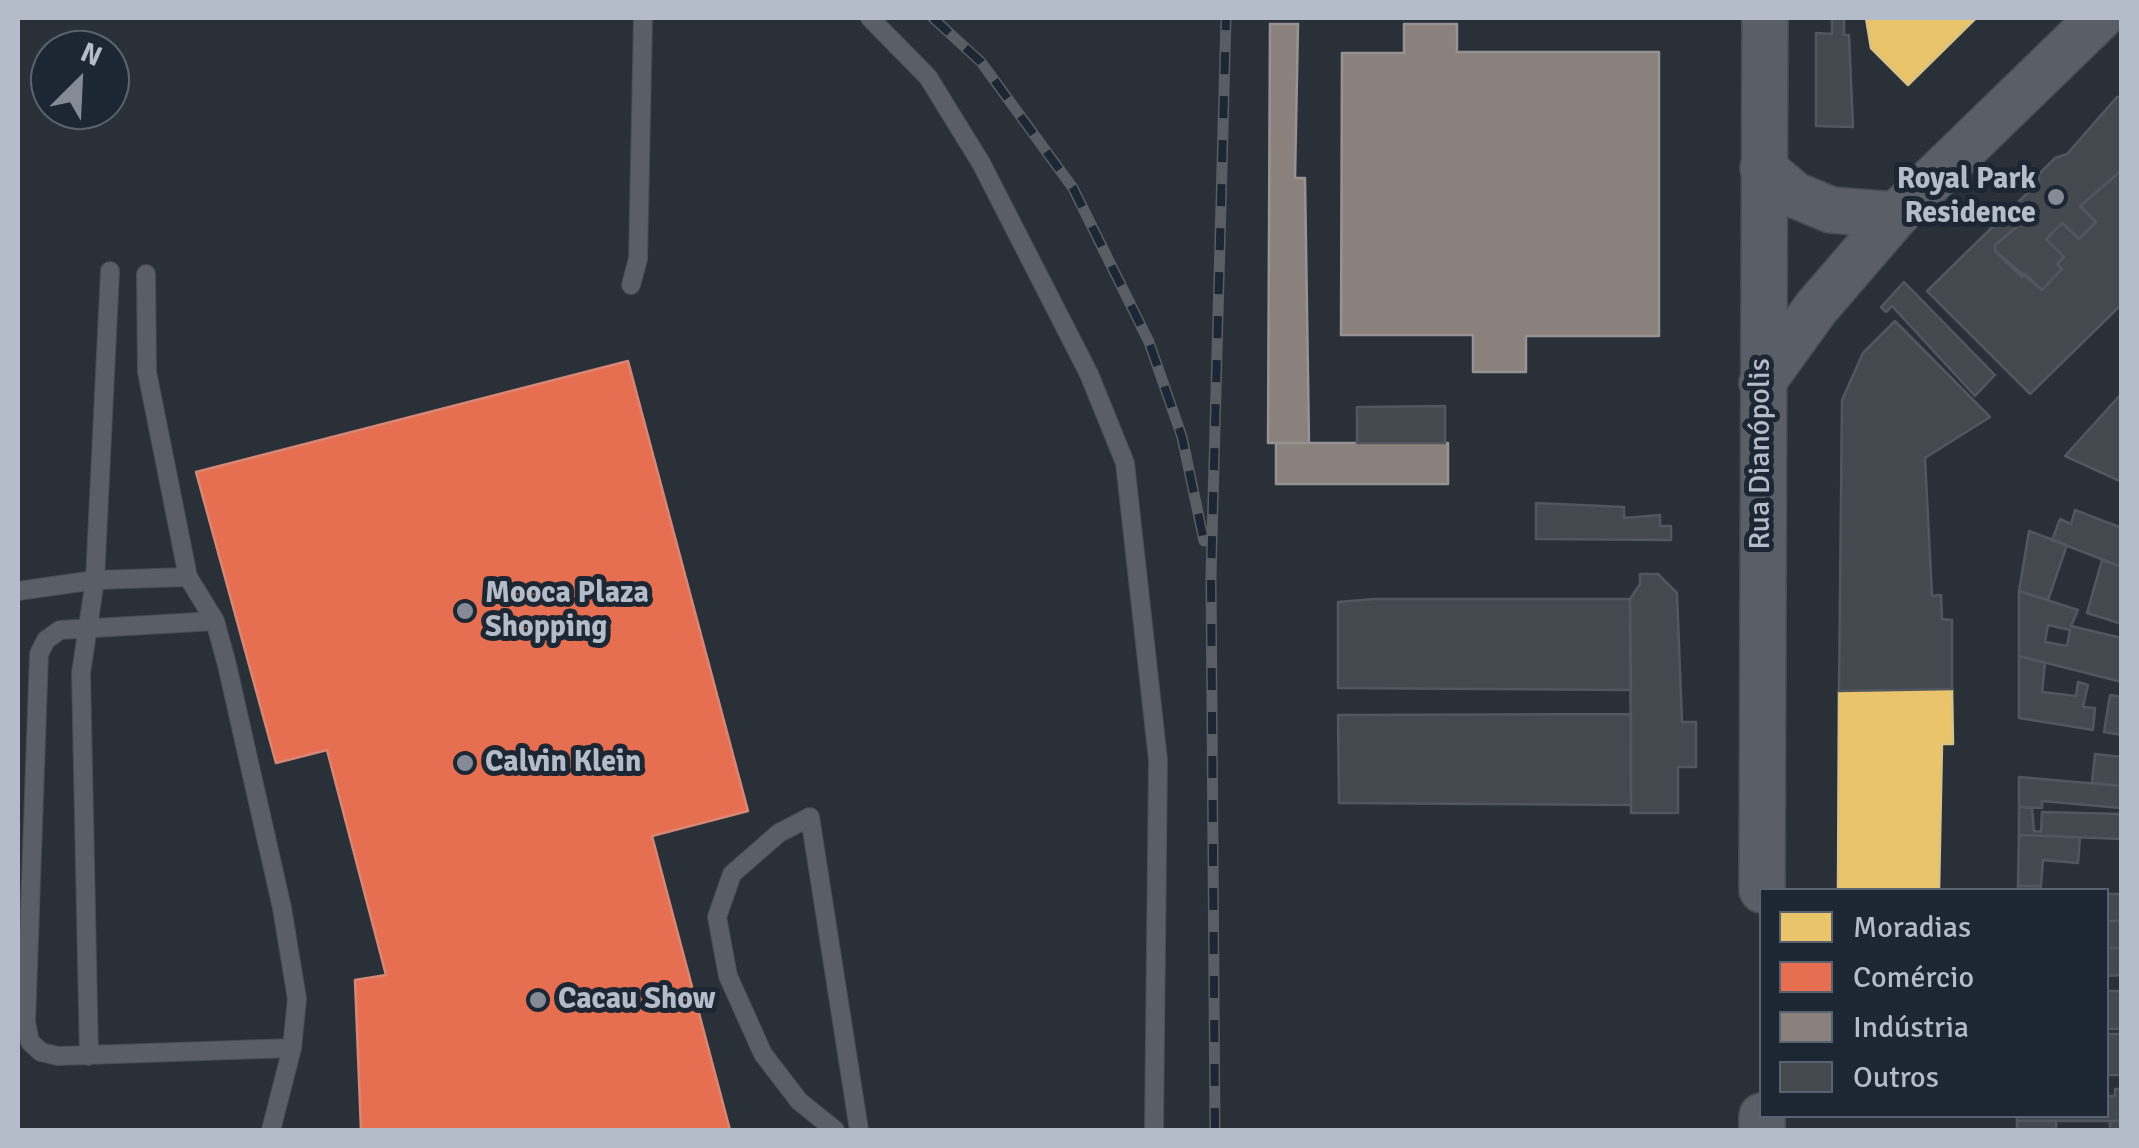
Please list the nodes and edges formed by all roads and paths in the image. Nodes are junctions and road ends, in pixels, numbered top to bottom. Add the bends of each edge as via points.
1 (643, 18) edge
2 (870, 18) edge
3 (1765, 18) edge
4 (2099, 18) edge
5 (1762, 168) junction
6 (1896, 214) junction
7 (110, 272) dead end
8 (146, 274) dead end
9 (631, 284) dead end
10 (1762, 384) junction
11 (188, 578) junction
12 (95, 580) junction
13 (18, 590) edge
14 (215, 620) junction
15 (88, 626) junction
16 (1762, 888) edge
17 (292, 1048) junction
18 (88, 1056) junction
19 (271, 1130) edge
20 (834, 1130) edge
21 (859, 1130) edge
22 (1154, 1130) edge

1 - 9 lane via 638,259
2 - 22 lane via 928,77 981,163 1090,374 1124,464 1158,760
3 - 5 street, Rua Dianópolis
4 - 6 street
5 - 6 street via 1795,195 1831,210
5 - 10 street, Rua Dianópolis
6 - 10 street
7 - 12 lane
8 - 11 lane via 147,372
10 - 16 street, Rua Dianópolis
11 - 12 lane
11 - 14 lane
12 - 13 lane
12 - 15 lane
14 - 15 lane
14 - 17 lane via 282,908 297,998
15 - 18 lane via 81,673
15 - 18 lane via 60,630 39,654 26,1022 30,1042 41,1052
17 - 18 lane
17 - 19 lane
20 - 21 lane via 799,1101 763,1054 728,976 716,916 732,874 810,817

